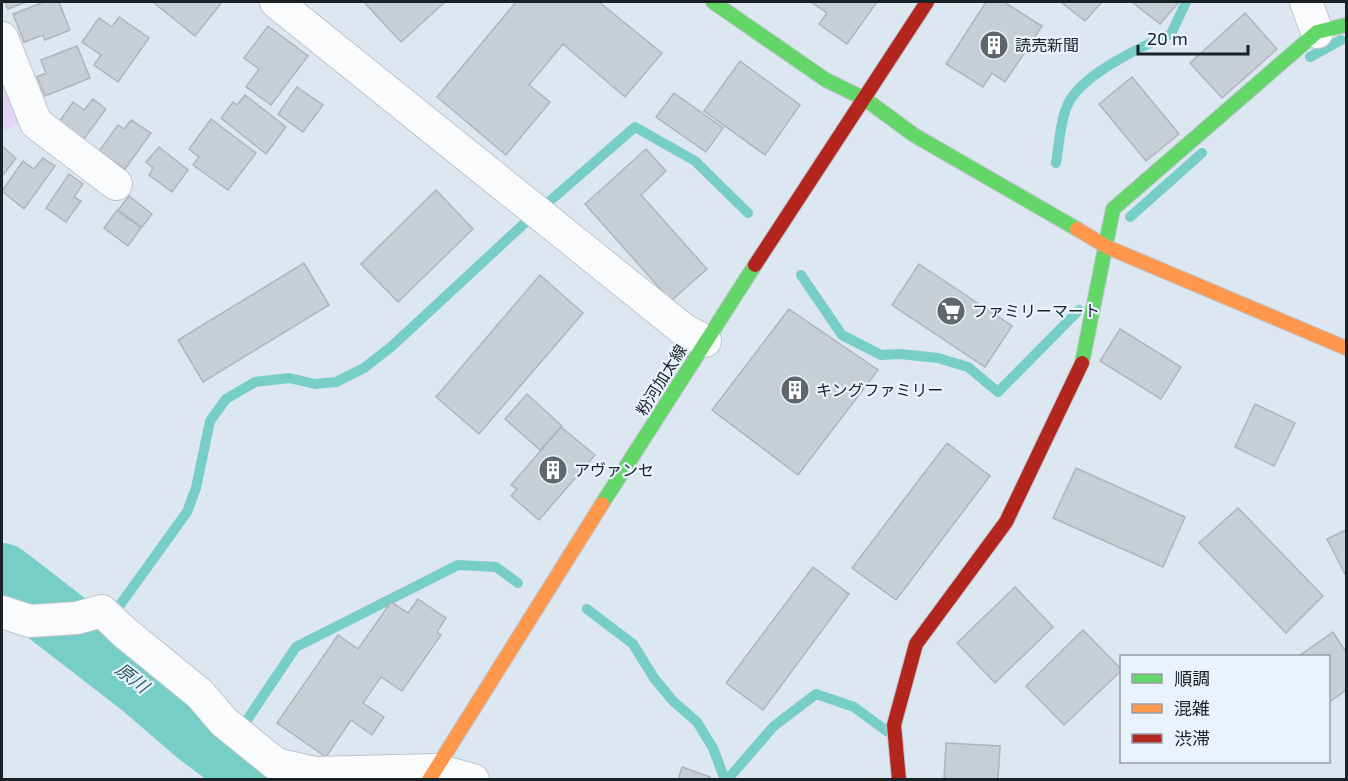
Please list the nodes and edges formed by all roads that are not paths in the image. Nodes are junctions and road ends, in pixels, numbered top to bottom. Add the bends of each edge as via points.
1 (276, 2) edge
2 (713, 2) edge
3 (927, 2) edge
4 (1306, 2) edge
5 (1347, 25) edge
6 (1317, 32) junction
7 (2, 38) edge
8 (865, 99) junction
9 (116, 184) dead end
10 (1107, 247) junction
11 (705, 341) junction
12 (1347, 348) edge
13 (16, 616) edge
14 (432, 775) edge
15 (473, 780) edge
16 (899, 780) edge

1 - 11 street via 684,330
2 - 8 street via 826,80
3 - 8 street, 粉河加太線
4 - 6 street
5 - 6 street
6 - 10 street via 1113,209
7 - 9 street via 36,123
8 - 10 street via 914,135
8 - 11 street, 粉河加太線
10 - 12 street
10 - 16 street via 1084,359 1006,522 916,644 894,725
11 - 14 street, 粉河加太線
13 - 14 street via 89,614 124,632 200,694 224,722 276,764 315,773
14 - 15 street

